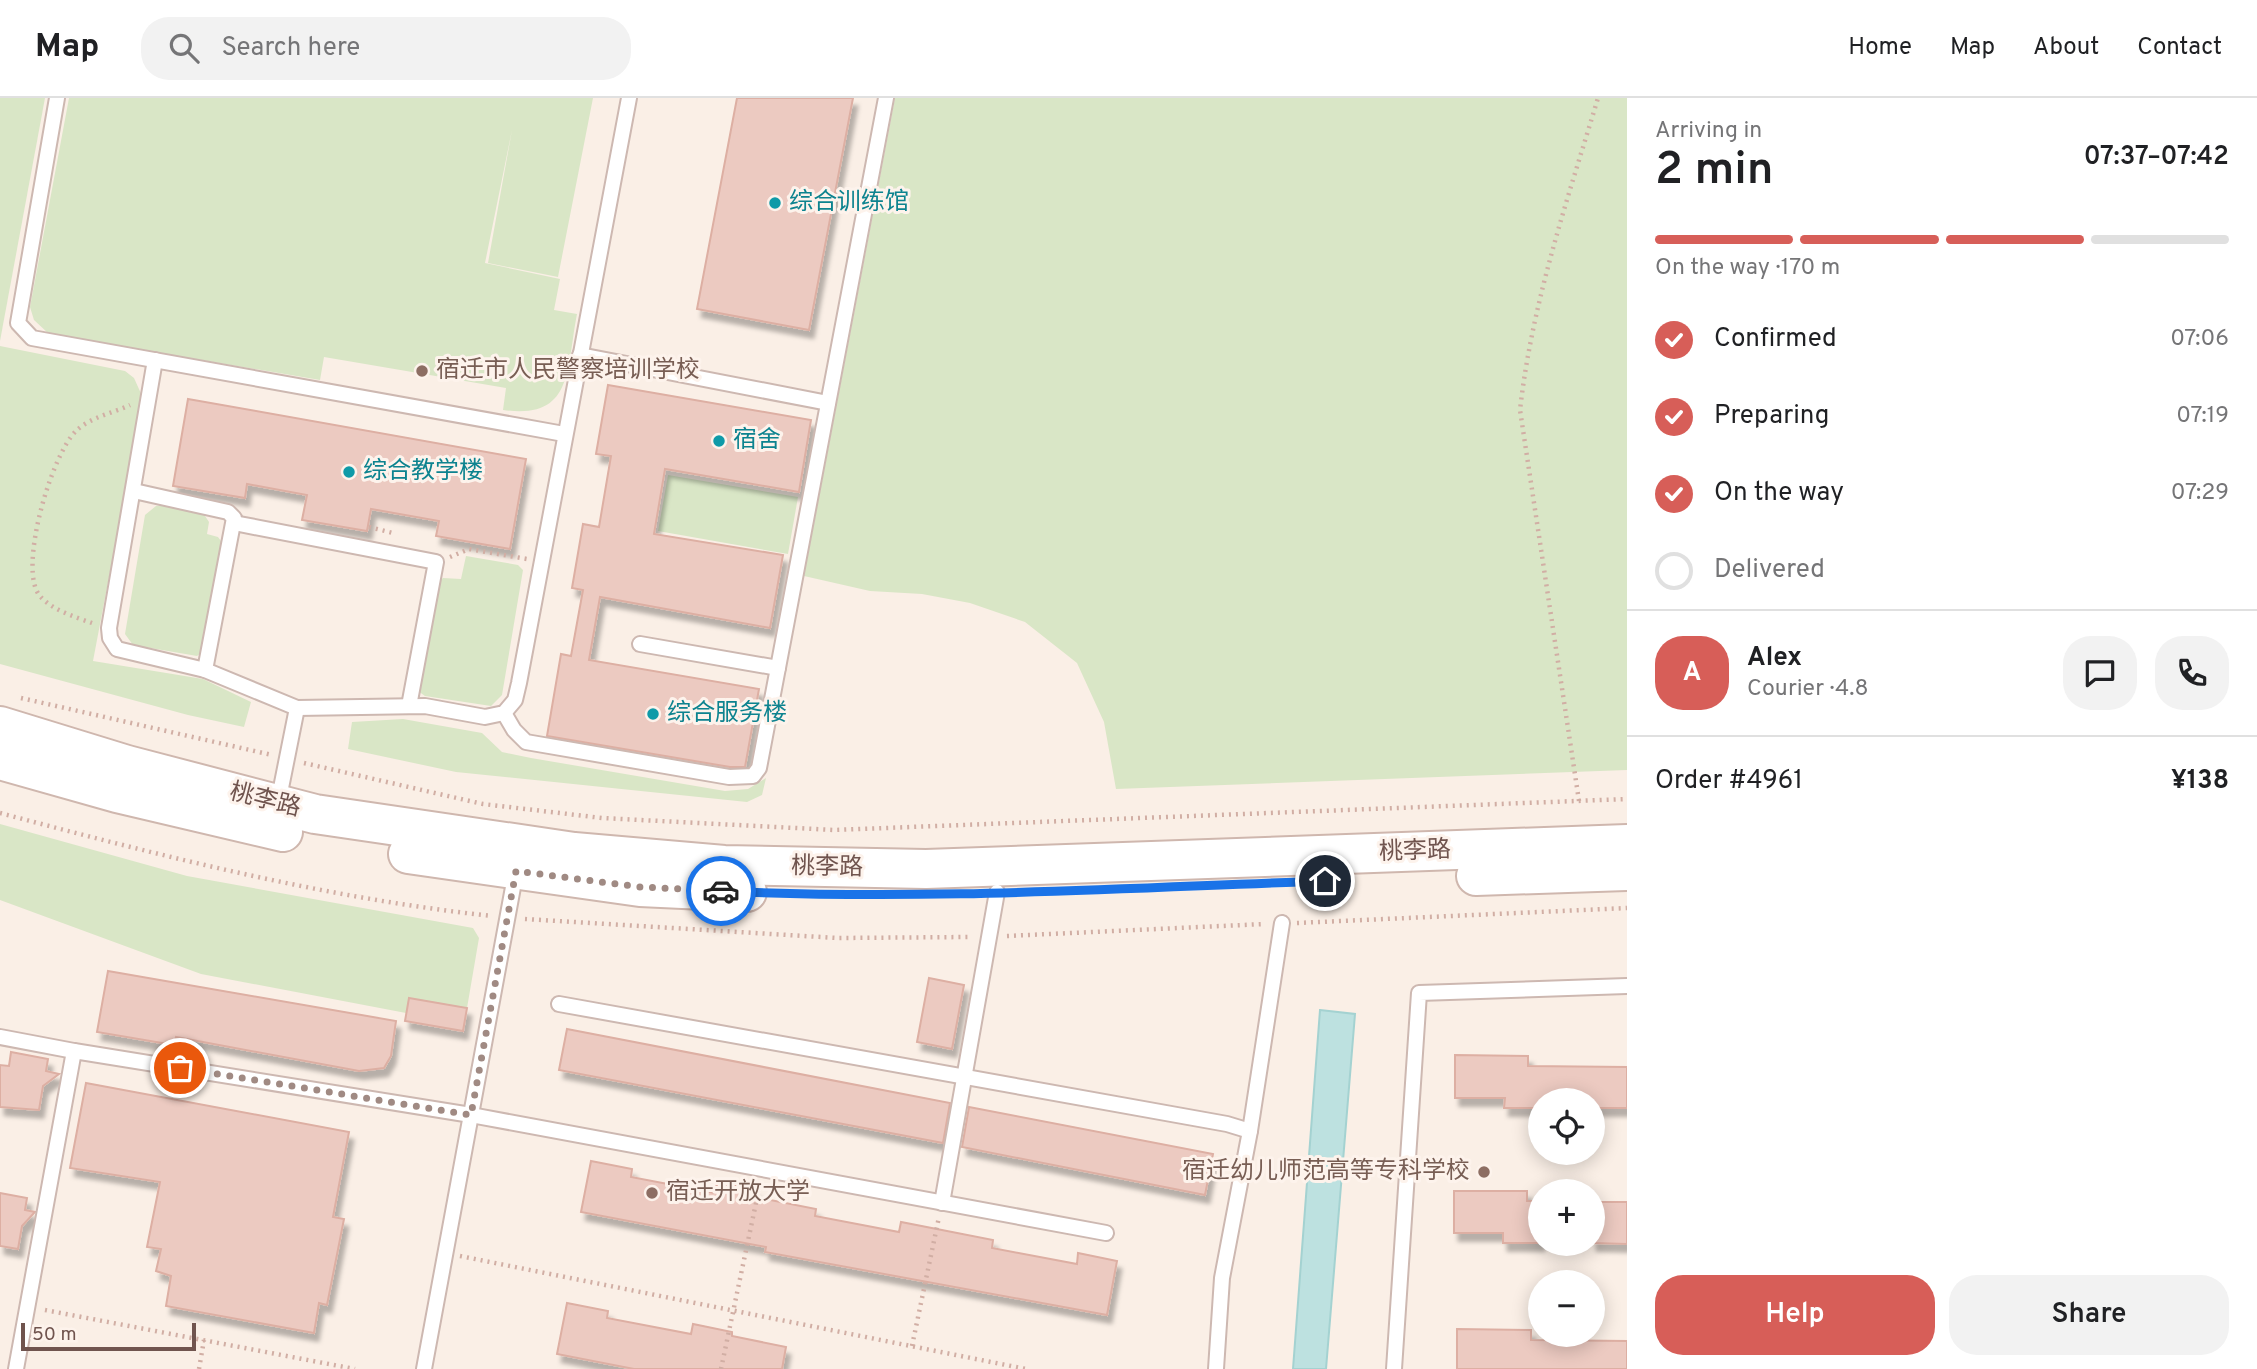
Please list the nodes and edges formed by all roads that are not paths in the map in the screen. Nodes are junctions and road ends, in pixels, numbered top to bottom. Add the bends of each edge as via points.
1 (57, 98) edge
2 (629, 98) edge
3 (886, 98) edge
4 (580, 355) junction
5 (155, 360) junction
6 (828, 403) junction
7 (564, 434) junction
8 (134, 491) junction
9 (234, 523) junction
10 (640, 644) dead end
11 (778, 668) junction
12 (205, 670) junction
13 (409, 706) junction
14 (297, 708) junction
15 (7, 711) edge
16 (503, 713) junction
17 (0, 760) edge
18 (275, 817) junction
19 (1627, 844) edge
20 (519, 858) junction
21 (1627, 871) edge
22 (997, 892) junction
23 (1282, 923) road end
24 (1627, 986) edge
25 (559, 1004) dead end
26 (0, 1037) edge
27 (74, 1051) junction
28 (964, 1077) junction
29 (471, 1115) junction
30 (1250, 1131) junction
31 (942, 1203) junction
32 (1106, 1233) dead end
33 (16, 1369) edge
34 (424, 1369) edge
35 (1216, 1369) edge
36 (1394, 1369) edge

1 - 5 lane via 18,323 32,338
2 - 4 lane
3 - 6 lane
4 - 6 lane
4 - 7 lane
5 - 7 lane
5 - 8 lane
6 - 11 lane
7 - 16 lane via 519,682 514,700
8 - 9 lane via 228,512
8 - 12 lane via 110,638 117,649
9 - 12 lane
9 - 13 lane via 436,562
10 - 11 lane
11 - 16 lane via 759,768 752,776 729,777 526,742
12 - 14 lane
13 - 14 lane
13 - 16 lane via 485,717
14 - 18 lane
15 - 18 main road, 桃李路 via 127,765
17 - 18 main road, 桃李路 via 117,793
18 - 20 main road, 桃李路
19 - 20 main road, 桃李路 via 926,869
20 - 22 main road, 桃李路 via 640,887 789,895
20 - 29 lane
21 - 22 main road, 桃李路
22 - 28 lane
23 - 30 lane
24 - 36 lane via 1419,993
25 - 28 lane
26 - 27 lane
27 - 29 lane
27 - 33 lane
28 - 30 lane
28 - 31 lane
29 - 31 lane
29 - 34 lane
30 - 35 lane via 1222,1278
31 - 32 lane

